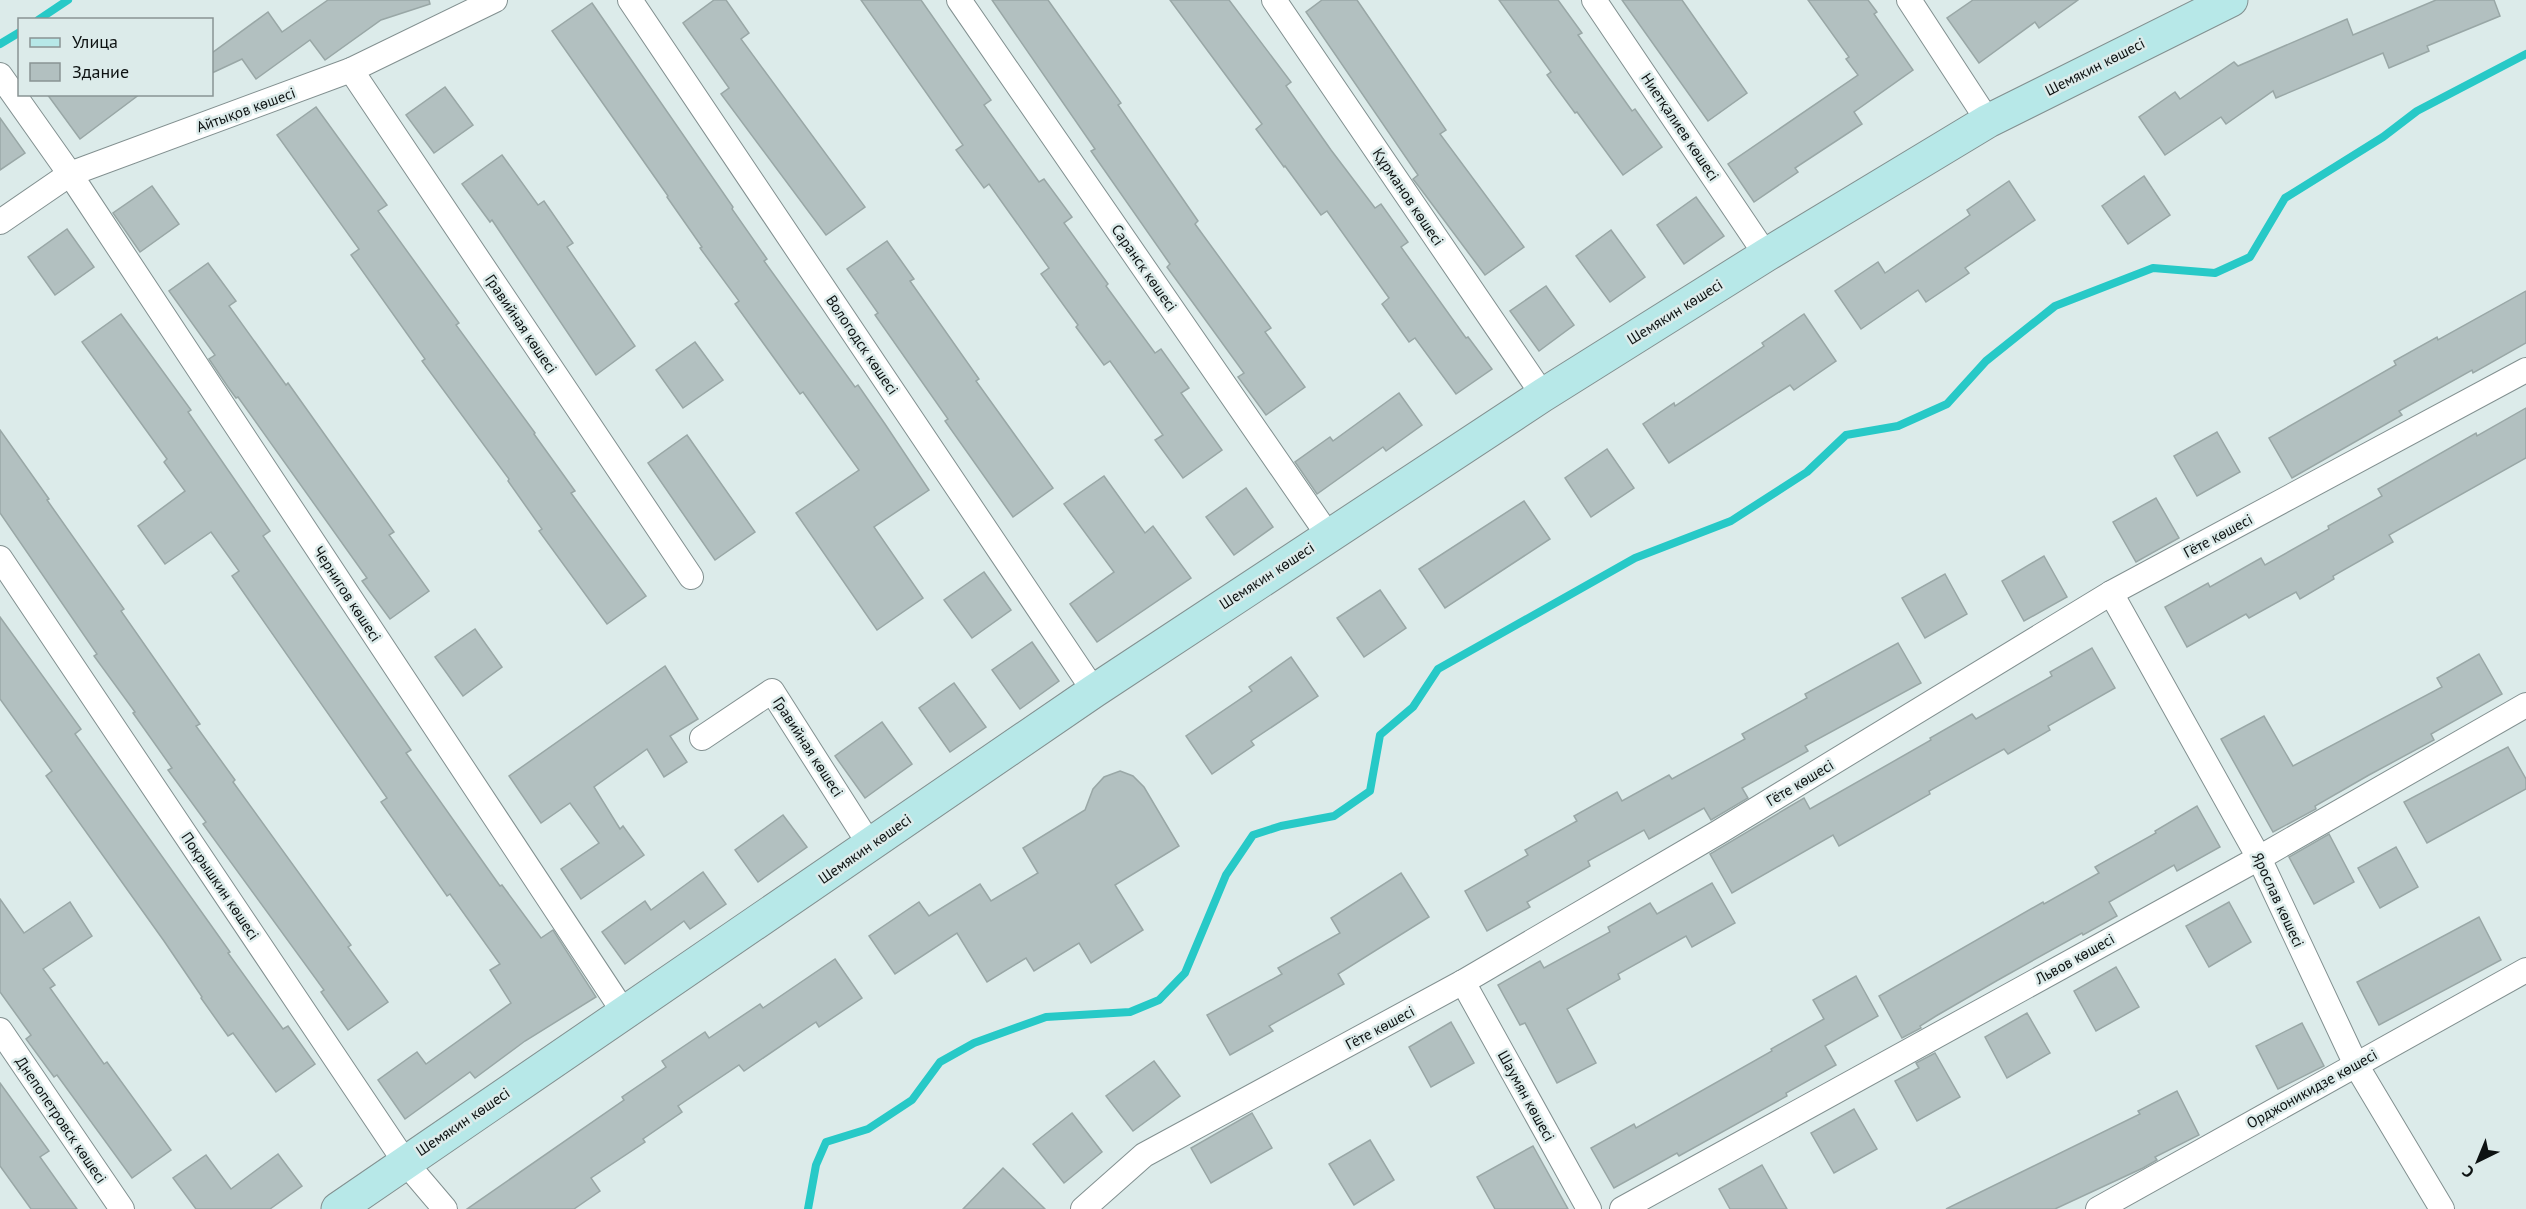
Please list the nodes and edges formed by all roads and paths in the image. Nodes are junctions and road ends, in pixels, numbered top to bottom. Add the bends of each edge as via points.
1 (495, 0) edge
2 (630, 0) edge
3 (959, 0) edge
4 (1274, 0) edge
5 (1594, 0) edge
6 (1909, 0) edge
7 (2230, 0) edge
8 (351, 70) junction
9 (0, 75) edge
10 (1988, 121) junction
11 (70, 174) junction
12 (0, 222) edge
13 (1766, 255) junction
14 (2526, 370) edge
15 (1543, 395) junction
16 (1329, 535) junction
17 (0, 558) edge
18 (691, 577) dead end
19 (2111, 593) junction
20 (1094, 691) junction
21 (2526, 705) edge
22 (702, 738) dead end
23 (870, 845) junction
24 (2259, 858) junction
25 (2526, 970) edge
26 (1463, 982) junction
27 (625, 1014) junction
28 (0, 1030) edge
29 (2356, 1065) junction
30 (405, 1162) junction
31 (122, 1209) edge
32 (338, 1209) edge
33 (445, 1209) edge
34 (1083, 1209) edge
35 (1589, 1209) edge
36 (1622, 1209) edge
37 (2097, 1209) edge
38 (2442, 1209) edge

1 - 8 street, Айтықов көшесі
2 - 20 street, Вологодск көшесі
3 - 16 street, Саранск көшесі
4 - 15 street, Құрманов көшесі
5 - 13 street, Ниетқалиев көшесі
6 - 10 street
7 - 10 main road, Шемякин көшесі
8 - 11 street, Айтықов көшесі
8 - 18 street, Гравийная көшесі
9 - 11 street, Чернигов көшесі
10 - 13 main road, Шемякин көшесі
11 - 12 street, Айтықов көшесі
11 - 27 street, Чернигов көшесі
13 - 15 main road, Шемякин көшесі
14 - 19 street, Гёте көшесі
15 - 16 main road, Шемякин көшесі
16 - 20 main road, Шемякин көшесі
17 - 30 street, Покрышкин көшесі
19 - 24 street, Ярослав көшесі
19 - 26 street, Гёте көшесі via 1729,826
20 - 23 main road, Шемякин көшесі
21 - 24 street, Львов көшесі
22 - 23 street, Гравийная көшесі via 772,691
23 - 27 main road, Шемякин көшесі
24 - 29 street, Ярослав көшесі
24 - 36 street, Львов көшесі
25 - 29 street, Орджоникидзе көшесі
26 - 34 street, Гёте көшесі via 1144,1155
26 - 35 street, Шаумян көшесі
27 - 30 main road, Шемякин көшесі
28 - 31 street, Днепопетровск көшесі
29 - 37 street, Орджоникидзе көшесі
29 - 38 street, Ярослав көшесі
30 - 32 main road, Шемякин көшесі
30 - 33 street, Покрышкин көшесі

